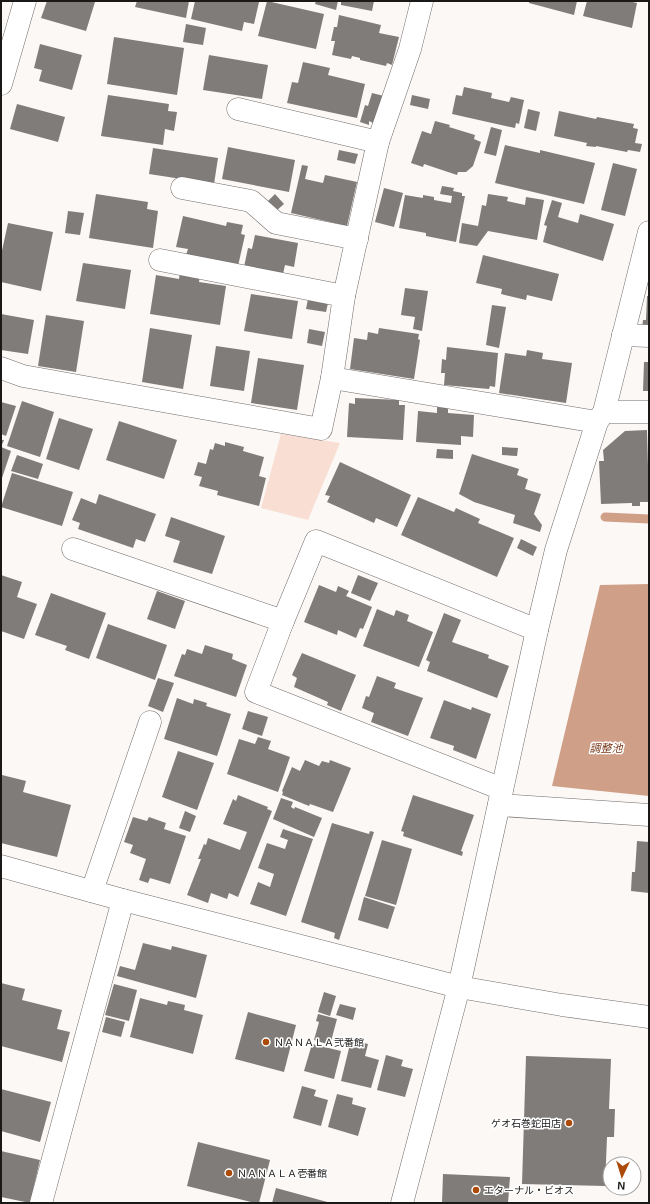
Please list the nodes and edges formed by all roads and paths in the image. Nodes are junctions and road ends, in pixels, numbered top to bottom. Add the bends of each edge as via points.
1 (25, 1) edge
2 (422, 1) edge
3 (1, 84) edge
4 (238, 108) dead end
5 (378, 142) junction
6 (182, 188) dead end
7 (649, 232) edge
8 (357, 239) junction
9 (160, 260) dead end
10 (646, 260) edge
11 (344, 296) junction
12 (623, 335) junction
13 (649, 336) edge
14 (1, 368) edge
15 (332, 378) junction
16 (649, 412) edge
17 (601, 417) junction
18 (73, 549) dead end
19 (283, 621) junction
20 (537, 630) junction
21 (150, 722) dead end
22 (500, 797) junction
23 (649, 815) edge
24 (1, 866) edge
25 (92, 891) junction
26 (123, 900) junction
27 (459, 987) junction
28 (649, 1017) edge
29 (41, 1203) edge
30 (402, 1203) edge

1 - 3 street
2 - 5 street via 410,49
4 - 5 street
5 - 8 street
6 - 8 street via 251,201 276,223
7 - 10 street
8 - 11 street
9 - 11 street
10 - 12 street
11 - 15 street
12 - 13 street
12 - 17 street
14 - 15 street via 23,376 321,428
15 - 17 street
16 - 17 street
17 - 20 street via 556,550
18 - 19 street
19 - 20 street via 316,541
19 - 22 street via 256,692
20 - 22 street
21 - 25 street
22 - 23 street
22 - 27 street
24 - 25 street
25 - 26 street
26 - 27 street
26 - 29 street
27 - 28 street
27 - 30 street

